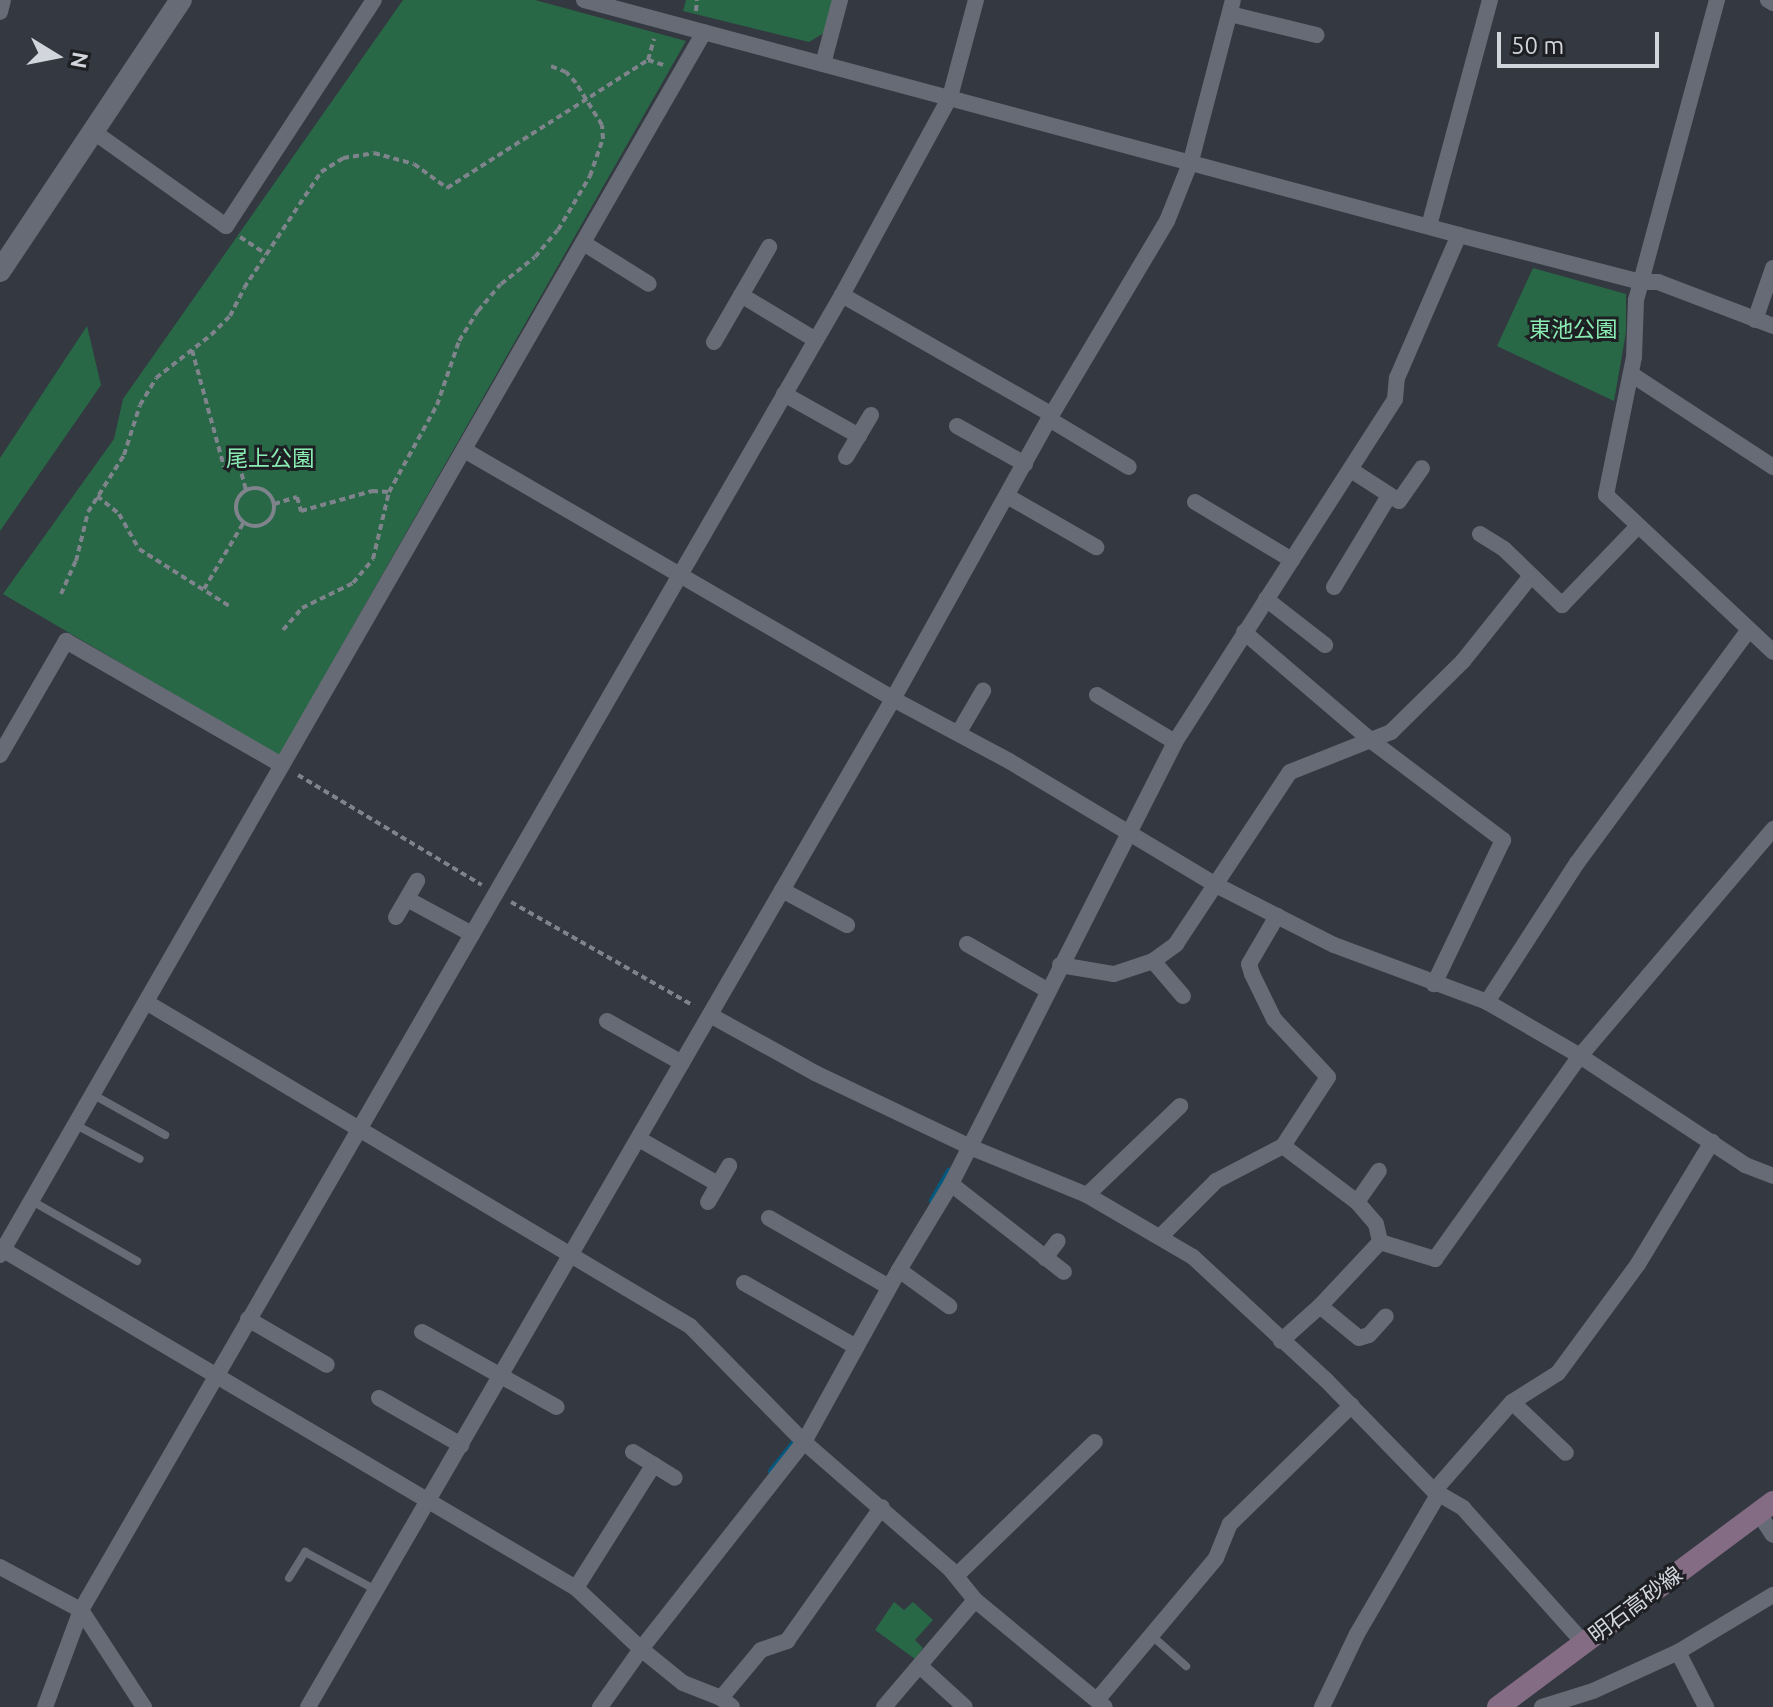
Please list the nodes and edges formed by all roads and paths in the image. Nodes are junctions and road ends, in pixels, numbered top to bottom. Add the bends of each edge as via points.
1 (3, 0) edge
2 (181, 0) edge
3 (374, 0) edge
4 (584, 0) edge
5 (840, 0) edge
6 (976, 0) edge
7 (1490, 0) edge
8 (1717, 0) edge
9 (1232, 7) edge
10 (0, 12) edge
11 (660, 21) junction
12 (704, 32) junction
13 (1316, 36) dead end
14 (648, 60) junction
15 (823, 64) junction
16 (548, 65) dead end
17 (684, 73) junction
18 (950, 97) junction
19 (586, 100) junction
20 (94, 132) junction
21 (1191, 161) junction
22 (1429, 226) junction
23 (1459, 235) junction
24 (246, 241) dead end
25 (585, 244) junction
26 (769, 247) dead end
27 (266, 254) junction
28 (1773, 268) edge
29 (0, 271) edge
30 (1641, 282) junction
31 (649, 284) dead end
32 (741, 295) junction
33 (842, 295) junction
34 (1755, 320) junction
35 (1773, 326) edge
36 (816, 340) junction
37 (714, 342) dead end
38 (192, 350) junction
39 (1631, 374) junction
40 (784, 394) junction
41 (871, 415) dead end
42 (1051, 417) junction
43 (957, 426) dead end
44 (859, 436) junction
45 (466, 451) junction
46 (846, 457) dead end
47 (1025, 464) junction
48 (1129, 467) dead end
49 (1773, 467) edge
50 (1422, 468) dead end
51 (1351, 470) junction
52 (246, 491) junction
53 (389, 492) junction
54 (97, 496) junction
55 (1007, 496) junction
56 (1389, 496) junction
57 (1195, 502) dead end
58 (274, 504) junction
59 (244, 522) junction
60 (1637, 527) junction
61 (1480, 534) dead end
62 (1096, 547) dead end
63 (1292, 560) junction
64 (680, 577) junction
65 (1530, 577) junction
66 (1334, 587) dead end
67 (204, 589) junction
68 (61, 594) dead end
69 (1266, 599) junction
70 (229, 606) dead end
71 (283, 630) dead end
72 (1749, 630) junction
73 (1244, 632) junction
74 (1325, 645) dead end
75 (1773, 652) edge
76 (983, 691) dead end
77 (1097, 695) dead end
78 (893, 699) junction
79 (959, 732) junction
80 (1175, 742) junction
81 (1373, 742) junction
82 (0, 755) edge
83 (280, 764) junction
84 (1773, 829) edge
85 (1126, 832) junction
86 (417, 881) dead end
87 (1216, 885) junction
88 (782, 890) junction
89 (407, 899) junction
90 (1277, 916) junction
91 (396, 917) dead end
92 (847, 925) dead end
93 (472, 934) junction
94 (967, 944) dead end
95 (1153, 961) junction
96 (1060, 965) junction
97 (1434, 984) junction
98 (1042, 987) junction
99 (1183, 996) dead end
100 (146, 1002) junction
101 (1487, 1002) junction
102 (710, 1015) junction
103 (607, 1021) dead end
104 (1580, 1056) junction
105 (682, 1063) junction
106 (92, 1094) junction
107 (1180, 1106) dead end
108 (76, 1125) junction
109 (358, 1128) junction
110 (165, 1135) dead end
111 (639, 1139) junction
112 (1712, 1142) junction
113 (1283, 1146) junction
114 (970, 1147) junction
115 (140, 1159) dead end
116 (729, 1166) dead end
117 (1379, 1171) dead end
118 (1773, 1176) edge
119 (718, 1184) junction
120 (951, 1184) junction
121 (1087, 1195) junction
122 (32, 1201) junction
123 (708, 1202) dead end
124 (1357, 1202) junction
125 (769, 1218) dead end
126 (1161, 1236) junction
127 (1058, 1241) dead end
128 (1380, 1242) junction
129 (1, 1251) edge
130 (572, 1254) junction
131 (1045, 1258) junction
132 (137, 1261) dead end
133 (899, 1270) junction
134 (1064, 1272) dead end
135 (744, 1283) dead end
136 (885, 1284) junction
137 (949, 1306) dead end
138 (1320, 1306) junction
139 (1386, 1316) dead end
140 (248, 1319) junction
141 (422, 1332) dead end
142 (1281, 1341) junction
143 (851, 1345) junction
144 (327, 1365) dead end
145 (219, 1375) junction
146 (500, 1376) junction
147 (379, 1398) dead end
148 (1512, 1402) junction
149 (1352, 1405) junction
150 (557, 1407) dead end
151 (800, 1437) junction
152 (1095, 1442) dead end
153 (461, 1445) junction
154 (633, 1452) dead end
155 (1566, 1453) dead end
156 (654, 1464) junction
157 (675, 1478) dead end
158 (1436, 1493) junction
159 (429, 1498) junction
160 (882, 1507) junction
161 (1766, 1507) edge
162 (1773, 1535) edge
163 (0, 1567) edge
164 (956, 1576) junction
165 (289, 1578) dead end
166 (576, 1588) junction
167 (376, 1591) junction
168 (1773, 1595) edge
169 (975, 1600) junction
170 (81, 1610) junction
171 (1151, 1635) junction
172 (1583, 1642) junction
173 (641, 1649) junction
174 (1678, 1652) junction
175 (1186, 1666) dead end
176 (921, 1667) junction
177 (726, 1703) edge
178 (1101, 1704) edge
179 (45, 1707) edge
180 (144, 1707) edge
181 (308, 1707) edge
182 (600, 1707) edge
183 (884, 1707) edge
184 (965, 1707) edge
185 (1322, 1707) edge
186 (1498, 1707) edge
187 (1542, 1707) edge
188 (1706, 1707) edge

1 - 10 street
2 - 20 street
3 - 20 street via 226,226
4 - 11 street
5 - 15 street
6 - 18 street
7 - 22 street
8 - 30 street
9 - 13 street
9 - 21 street
11 - 12 street
11 - 14 path
12 - 15 street
12 - 17 street
14 - 17 path
14 - 19 path
15 - 18 street
16 - 19 path via 566,72
17 - 25 street
18 - 21 street
18 - 33 street
19 - 27 path via 447,188 414,164 391,156 343,158 321,172
19 - 53 path via 602,125 603,139 590,176 558,230 478,311 459,341 437,405
20 - 29 street
21 - 22 street
21 - 42 street via 1167,221
22 - 23 street
23 - 30 street
23 - 51 street via 1397,378 1395,399
24 - 27 path
25 - 31 street
25 - 45 street
26 - 32 street
27 - 38 path via 230,316
28 - 34 street
30 - 34 street via 1658,282
30 - 39 street
32 - 36 street
32 - 37 street
33 - 36 street
33 - 42 street
34 - 35 street
36 - 40 street
38 - 52 path via 224,467 239,464
38 - 54 path via 156,378 140,405 124,455
39 - 49 street
39 - 60 street via 1606,495
40 - 44 street
40 - 64 street
41 - 44 street
42 - 47 street
42 - 48 street
43 - 47 street
44 - 46 street
45 - 64 street
45 - 83 street
47 - 55 street
50 - 56 street via 1399,501
51 - 56 street
51 - 63 street
52 - 58 path via 263,490
52 - 59 path via 236,506
53 - 58 path via 372,491 301,511 297,497
53 - 71 path via 373,559 353,583 302,608
54 - 67 path via 119,514 139,549
54 - 68 path
55 - 62 street
55 - 78 street
56 - 66 street
57 - 63 street
58 - 59 path via 268,522
59 - 67 path
60 - 65 street via 1562,605
60 - 72 street
61 - 65 street via 1504,549
63 - 69 street
64 - 78 street
64 - 93 street
65 - 81 street via 1463,661 1391,732
67 - 70 path
69 - 73 street
69 - 74 street
72 - 75 street
72 - 101 street via 1577,863
73 - 80 street
73 - 81 street
76 - 79 street
77 - 80 street
78 - 79 street
78 - 88 street
79 - 85 street
80 - 85 street
81 - 87 street via 1290,772
81 - 97 street via 1503,840
82 - 83 street via 66,641
83 - 100 street
84 - 104 street
85 - 87 street
85 - 96 street
86 - 89 street
87 - 90 street
87 - 95 street via 1176,944
88 - 92 street
88 - 102 street
89 - 91 street
89 - 93 street
90 - 97 street
90 - 113 street via 1249,964 1252,974 1274,1019 1328,1077
93 - 109 street
94 - 98 street
95 - 96 street via 1114,974
95 - 99 street
96 - 98 street
97 - 101 street
98 - 114 street
100 - 106 street
100 - 109 street
101 - 104 street
102 - 105 street
102 - 114 street via 815,1073
103 - 105 street
104 - 112 street
104 - 128 street via 1435,1259
105 - 111 street
106 - 108 street
106 - 110 lane
107 - 121 street
108 - 115 lane
108 - 122 street
109 - 130 street
109 - 140 street
111 - 119 street
111 - 130 street
112 - 118 street via 1745,1165
112 - 148 street via 1638,1264 1578,1348 1558,1373
113 - 124 street
113 - 126 street via 1216,1181
114 - 120 street
114 - 121 street
116 - 119 street
117 - 124 street
119 - 123 street
120 - 131 street
120 - 133 street
121 - 126 street
122 - 129 street
122 - 132 lane
124 - 128 street via 1376,1224
125 - 136 street
126 - 142 street via 1193,1257
127 - 131 street
128 - 138 street
129 - 145 street
130 - 146 street
130 - 151 street via 690,1326
131 - 134 street
133 - 136 street
133 - 137 street
135 - 143 street
136 - 143 street
138 - 139 street via 1359,1338
138 - 142 street
140 - 144 street
140 - 145 street
141 - 146 street
142 - 149 street
143 - 151 street
145 - 159 street
145 - 170 street
146 - 150 street
146 - 153 street
147 - 153 street
148 - 155 street
148 - 158 street
149 - 158 street
149 - 171 street via 1230,1524 1216,1558
151 - 160 street
151 - 173 street
152 - 164 street
153 - 159 street
154 - 156 street
156 - 157 street
156 - 166 street
158 - 172 street via 1463,1508
158 - 185 street
159 - 166 street
159 - 167 street
160 - 164 street
160 - 177 street via 787,1641 761,1650
161 - 162 street
161 - 172 main road, 明石高砂線
163 - 170 street
164 - 169 street
165 - 167 lane via 305,1552
166 - 173 street
167 - 181 street
168 - 174 street
169 - 176 street
169 - 178 street
170 - 179 street
170 - 180 street
171 - 175 lane
171 - 178 street
172 - 186 main road, 明石高砂線
173 - 177 street via 683,1683
173 - 182 street
174 - 187 street via 1593,1691
174 - 188 street
176 - 183 street
176 - 184 street

